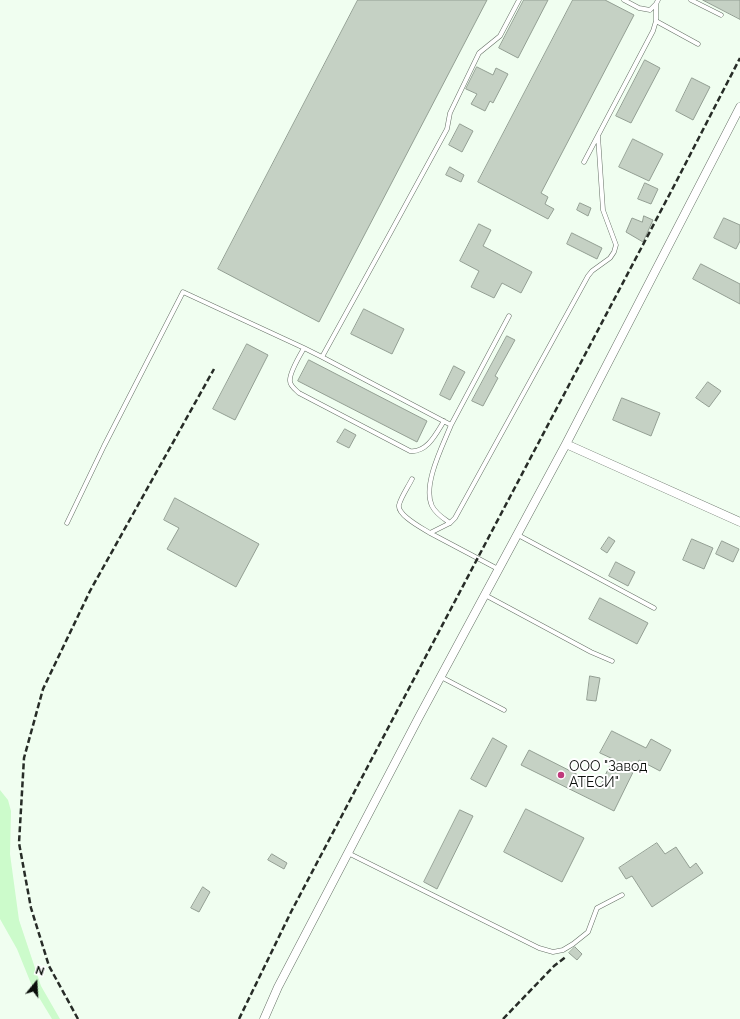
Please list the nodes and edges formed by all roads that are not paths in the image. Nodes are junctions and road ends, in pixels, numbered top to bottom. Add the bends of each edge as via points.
1 (519, 0) edge
2 (624, 0) edge
3 (692, 0) edge
4 (657, 2) edge
5 (720, 15) dead end
6 (656, 22) junction
7 (698, 44) dead end
8 (740, 107) edge
9 (598, 136) junction
10 (584, 162) dead end
11 (509, 316) dead end
12 (304, 348) junction
13 (322, 357) junction
14 (444, 421) junction
15 (451, 425) junction
16 (566, 444) junction
17 (412, 480) dead end
18 (740, 522) edge
19 (67, 523) dead end
20 (450, 523) junction
21 (430, 533) junction
22 (518, 534) junction
23 (499, 570) junction
24 (485, 595) junction
25 (654, 608) dead end
26 (612, 661) dead end
27 (441, 677) junction
28 (504, 710) dead end
29 (348, 853) junction
30 (622, 895) dead end
31 (264, 1019) edge

1 - 13 lane via 500,36 479,53 450,113 447,129
2 - 4 lane via 639,8 650,10
3 - 5 lane
4 - 6 lane
6 - 7 lane
6 - 9 lane
8 - 16 street
9 - 10 lane
9 - 20 lane via 603,210 616,245 614,252 588,276 458,513
11 - 15 lane
12 - 13 lane
12 - 14 lane via 290,376 294,388 398,445 410,451 417,451 429,444
12 - 19 lane via 183,292
13 - 14 lane
14 - 15 lane
15 - 20 lane via 433,472 430,492 432,505 439,515
16 - 18 street
16 - 22 street
17 - 21 lane via 399,510
20 - 21 lane
21 - 23 lane
22 - 23 street
22 - 25 lane
23 - 24 street
24 - 26 lane
24 - 27 street
27 - 28 lane
27 - 29 street
29 - 30 lane via 539,948 553,952 563,950 588,932 597,908
29 - 31 street via 278,986

